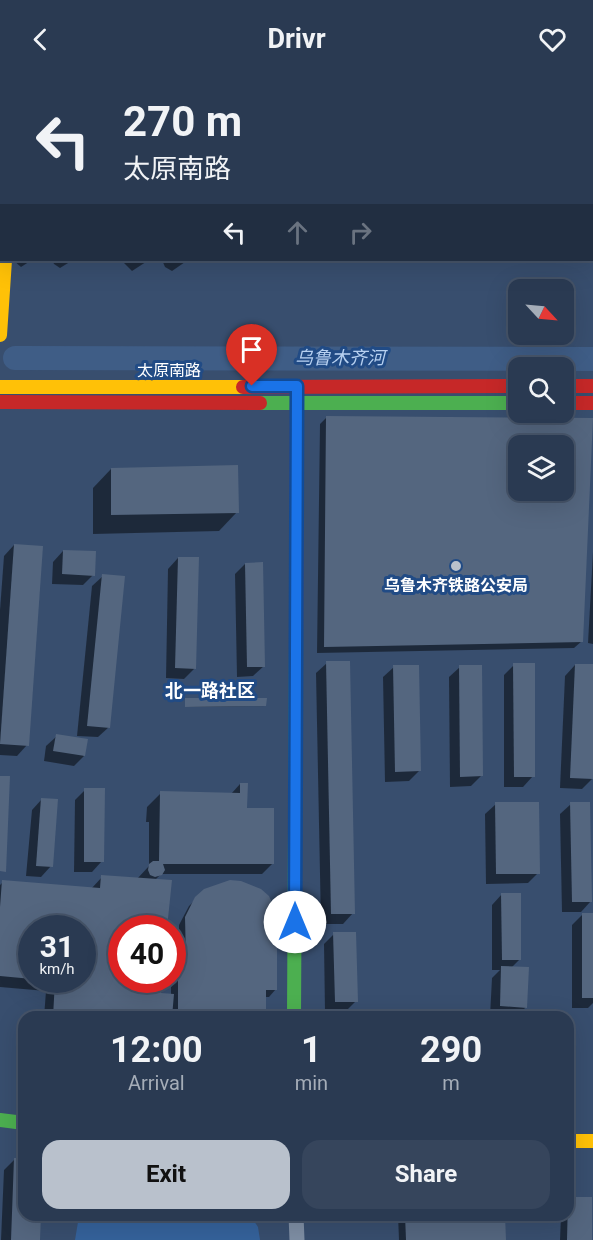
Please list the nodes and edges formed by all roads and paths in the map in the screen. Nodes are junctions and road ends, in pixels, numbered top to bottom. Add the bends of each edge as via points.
1 (5, 261) edge
2 (0, 335) edge
3 (297, 386) junction
4 (508, 386) edge
5 (574, 386) edge
6 (593, 386) edge
7 (0, 387) edge
8 (0, 402) edge
9 (297, 403) junction
10 (508, 403) edge
11 (574, 404) edge
12 (593, 404) edge
13 (294, 1011) edge
14 (0, 1120) edge
15 (18, 1122) edge
16 (574, 1141) edge
17 (593, 1141) edge
18 (296, 1221) edge
19 (297, 1240) edge

1 - 2 main road
3 - 4 main road, 太原南路
3 - 7 main road, 太原南路
3 - 9 main road
5 - 6 main road
8 - 9 main road
9 - 10 main road
9 - 13 main road
11 - 12 main road
14 - 15 main road
16 - 17 main road
18 - 19 street

